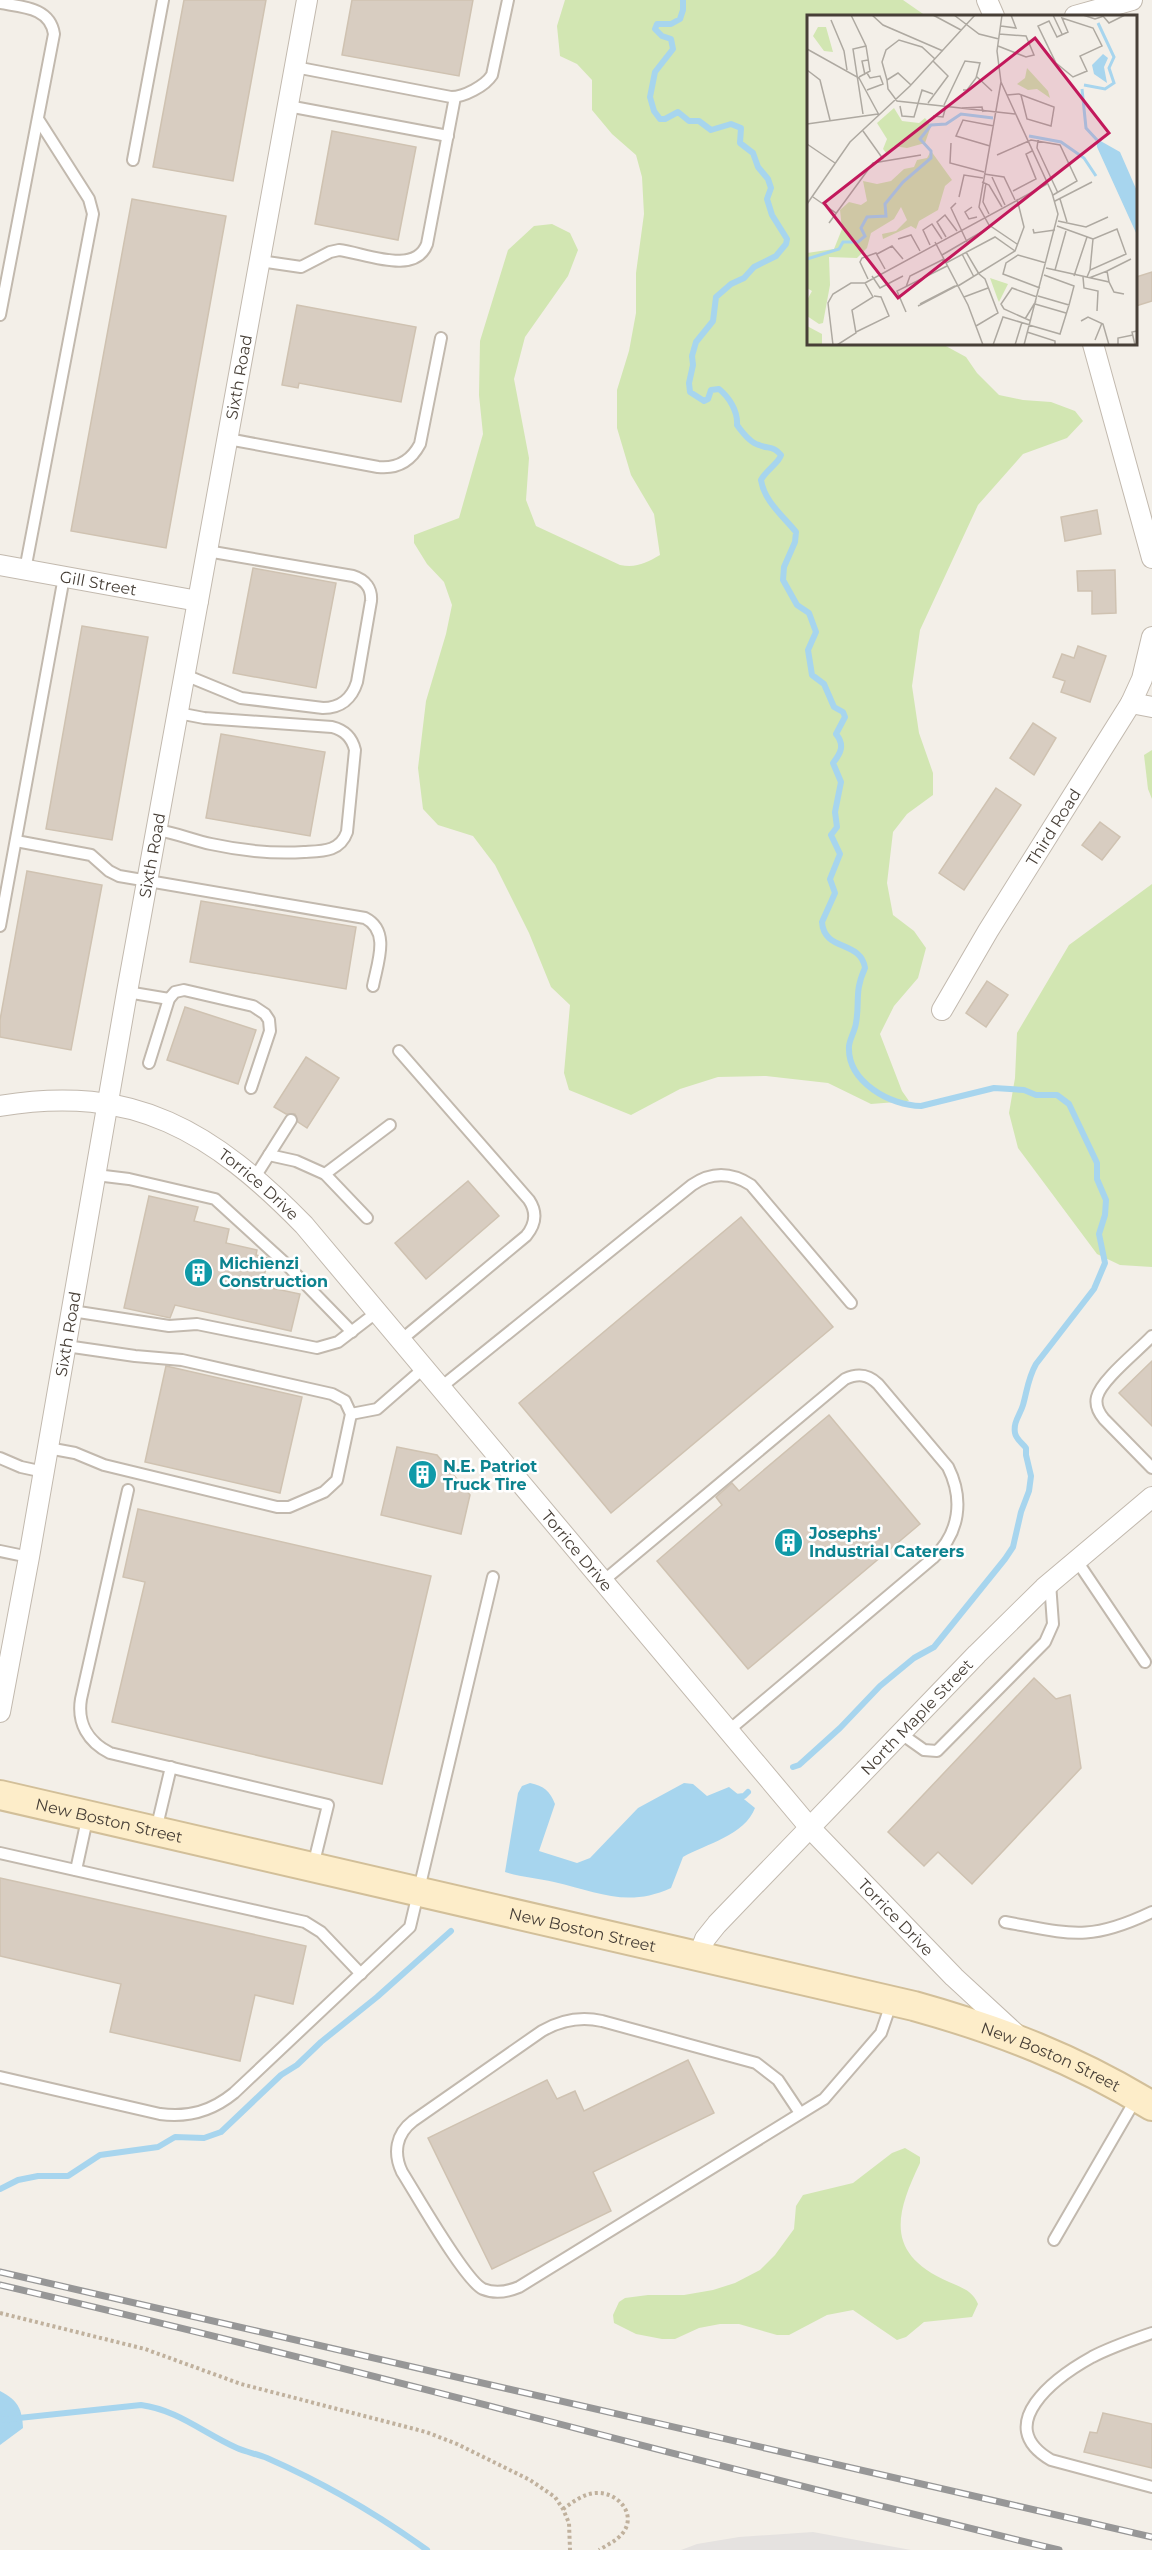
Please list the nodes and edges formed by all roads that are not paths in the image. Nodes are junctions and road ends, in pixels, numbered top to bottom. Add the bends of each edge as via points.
1 (163, 0) edge
2 (307, 0) edge
3 (508, 0) edge
4 (987, 0) edge
5 (1132, 0) edge
6 (0, 3) edge
7 (994, 15) edge
8 (1079, 15) edge
9 (295, 67) junction
10 (455, 97) junction
11 (288, 106) junction
12 (38, 119) junction
13 (448, 136) junction
14 (133, 160) dead end
15 (260, 261) junction
16 (0, 315) edge
17 (441, 338) dead end
18 (1093, 345) edge
19 (228, 439) junction
20 (207, 550) junction
21 (1152, 558) edge
22 (0, 565) edge
23 (25, 570) junction
24 (64, 577) junction
25 (198, 602) junction
26 (1152, 637) edge
27 (185, 675) junction
28 (1131, 703) junction
29 (1152, 707) edge
30 (178, 713) junction
31 (157, 830) junction
32 (15, 842) junction
33 (148, 881) junction
34 (0, 926) edge
35 (373, 986) dead end
36 (127, 992) junction
37 (169, 999) junction
38 (942, 1010) dead end
39 (399, 1051) dead end
40 (149, 1064) dead end
41 (251, 1088) dead end
42 (109, 1103) junction
43 (0, 1106) edge
44 (291, 1120) dead end
45 (390, 1125) dead end
46 (269, 1155) junction
47 (325, 1174) junction
48 (96, 1175) junction
49 (255, 1177) junction
50 (366, 1218) dead end
51 (851, 1303) dead end
52 (72, 1311) junction
53 (377, 1312) junction
54 (352, 1332) junction
55 (1152, 1336) edge
56 (401, 1340) junction
57 (66, 1346) junction
58 (424, 1368) junction
59 (441, 1388) junction
60 (351, 1414) junction
61 (48, 1448) junction
62 (0, 1458) edge
63 (1152, 1468) edge
64 (44, 1472) junction
65 (128, 1490) dead end
66 (1152, 1497) edge
67 (0, 1551) edge
68 (29, 1557) junction
69 (1077, 1561) junction
70 (492, 1577) dead end
71 (602, 1582) junction
72 (1050, 1583) junction
73 (1145, 1662) dead end
74 (0, 1712) edge
75 (728, 1731) junction
76 (900, 1733) junction
77 (171, 1767) junction
78 (0, 1795) edge
79 (88, 1815) junction
80 (811, 1829) junction
81 (156, 1830) junction
82 (0, 1852) edge
83 (313, 1866) junction
84 (76, 1870) junction
85 (419, 1890) junction
86 (1152, 1912) edge
87 (1005, 1922) dead end
88 (699, 1955) junction
89 (361, 1974) junction
90 (892, 2001) junction
91 (1022, 2040) junction
92 (0, 2077) edge
93 (1145, 2102) edge
94 (800, 2113) junction
95 (1054, 2240) dead end
96 (1152, 2333) edge
97 (1152, 2487) edge

1 - 14 lane
2 - 9 street, Sixth Road
3 - 10 lane via 492,75 485,83
4 - 7 street
5 - 8 street
6 - 12 lane via 38,11 52,24 53,39
9 - 10 lane
9 - 11 street, Sixth Road
10 - 13 lane
11 - 13 lane
11 - 15 street, Sixth Road
12 - 16 lane
12 - 23 lane via 89,199 93,214
13 - 15 lane via 427,244 417,258 401,261 336,250 301,267
15 - 19 street, Sixth Road
17 - 19 lane via 420,444 400,465 378,467
18 - 21 street
19 - 20 street, Sixth Road
20 - 25 street, Sixth Road
20 - 27 lane via 353,576 367,585 371,602 356,687 340,705 323,708 248,700
22 - 23 street, Gill Street
23 - 24 street, Gill Street
24 - 25 street, Gill Street
24 - 32 lane
25 - 27 street, Sixth Road
26 - 28 street, Third Road via 1142,679
27 - 30 street, Sixth Road
28 - 29 street
28 - 38 street, Third Road
30 - 31 street, Sixth Road
30 - 31 lane via 332,727 345,732 352,740 355,755 347,832 340,844 329,850 268,854
31 - 33 street, Sixth Road
32 - 33 lane via 91,855 112,874
32 - 34 lane
33 - 35 lane via 365,918 377,927 381,941
33 - 36 street, Sixth Road
36 - 37 lane
36 - 42 street, Sixth Road
37 - 40 lane
37 - 41 lane via 176,992 187,991 253,1006 265,1014 270,1031
39 - 56 lane via 529,1200 535,1218 526,1236
42 - 43 street, Torrice Drive via 51,1100
42 - 48 street, Sixth Road
42 - 49 street, Torrice Drive via 180,1126
44 - 46 lane
45 - 47 lane
46 - 47 lane
46 - 49 lane
47 - 50 lane
48 - 52 street, Sixth Road
48 - 54 lane via 218,1201
49 - 53 street, Torrice Drive via 304,1224
51 - 59 lane via 751,1185 735,1176 708,1177 692,1185
52 - 54 lane via 169,1326 197,1324 317,1348 333,1345
52 - 57 street, Sixth Road
53 - 54 lane
53 - 56 street, Torrice Drive
55 - 63 lane via 1101,1388 1097,1401 1101,1416
56 - 58 street, Torrice Drive
57 - 60 lane via 182,1360 332,1394 345,1401
57 - 61 street, Sixth Road
58 - 59 street, Torrice Drive
58 - 60 lane via 377,1409
59 - 71 street, Torrice Drive
60 - 61 lane via 334,1485 289,1507 104,1466 75,1453
61 - 64 street, Sixth Road
62 - 64 lane
64 - 68 street, Sixth Road
65 - 77 lane via 80,1717 90,1739 105,1751
66 - 69 street, North Maple Street
67 - 68 lane
68 - 74 street, Sixth Road
69 - 72 street, North Maple Street
69 - 73 lane
70 - 85 lane
71 - 75 street, Torrice Drive
71 - 75 lane via 845,1379 864,1376 878,1384 948,1467 957,1493 954,1528 933,1558
72 - 76 street, North Maple Street
72 - 76 lane via 1053,1624 1045,1642 987,1701 937,1751 924,1750
75 - 80 street, Torrice Drive
76 - 80 street, North Maple Street
77 - 81 lane
77 - 83 lane via 328,1805
78 - 79 main road, New Boston Street
79 - 81 main road, New Boston Street
79 - 84 lane
80 - 88 street, North Maple Street via 710,1931
80 - 91 street, Torrice Drive via 954,1977
81 - 83 main road, New Boston Street
82 - 84 lane
83 - 85 main road, New Boston Street
84 - 89 lane via 305,1922 321,1932
85 - 88 main road, New Boston Street
85 - 89 lane via 408,1929
86 - 87 lane via 1114,1929 1088,1934
88 - 90 main road, New Boston Street
89 - 92 lane via 224,2102 200,2113 160,2114
90 - 91 main road, New Boston Street
90 - 94 lane via 884,2027 833,2091
91 - 93 main road, New Boston Street
93 - 95 lane
94 - 94 lane via 505,2292 483,2289 472,2281 397,2159 399,2138 413,2121 542,2031 581,2018 602,2020 756,2063 778,2080
96 - 97 lane via 1107,2349 1059,2377 1033,2406 1026,2431 1031,2444 1051,2460

